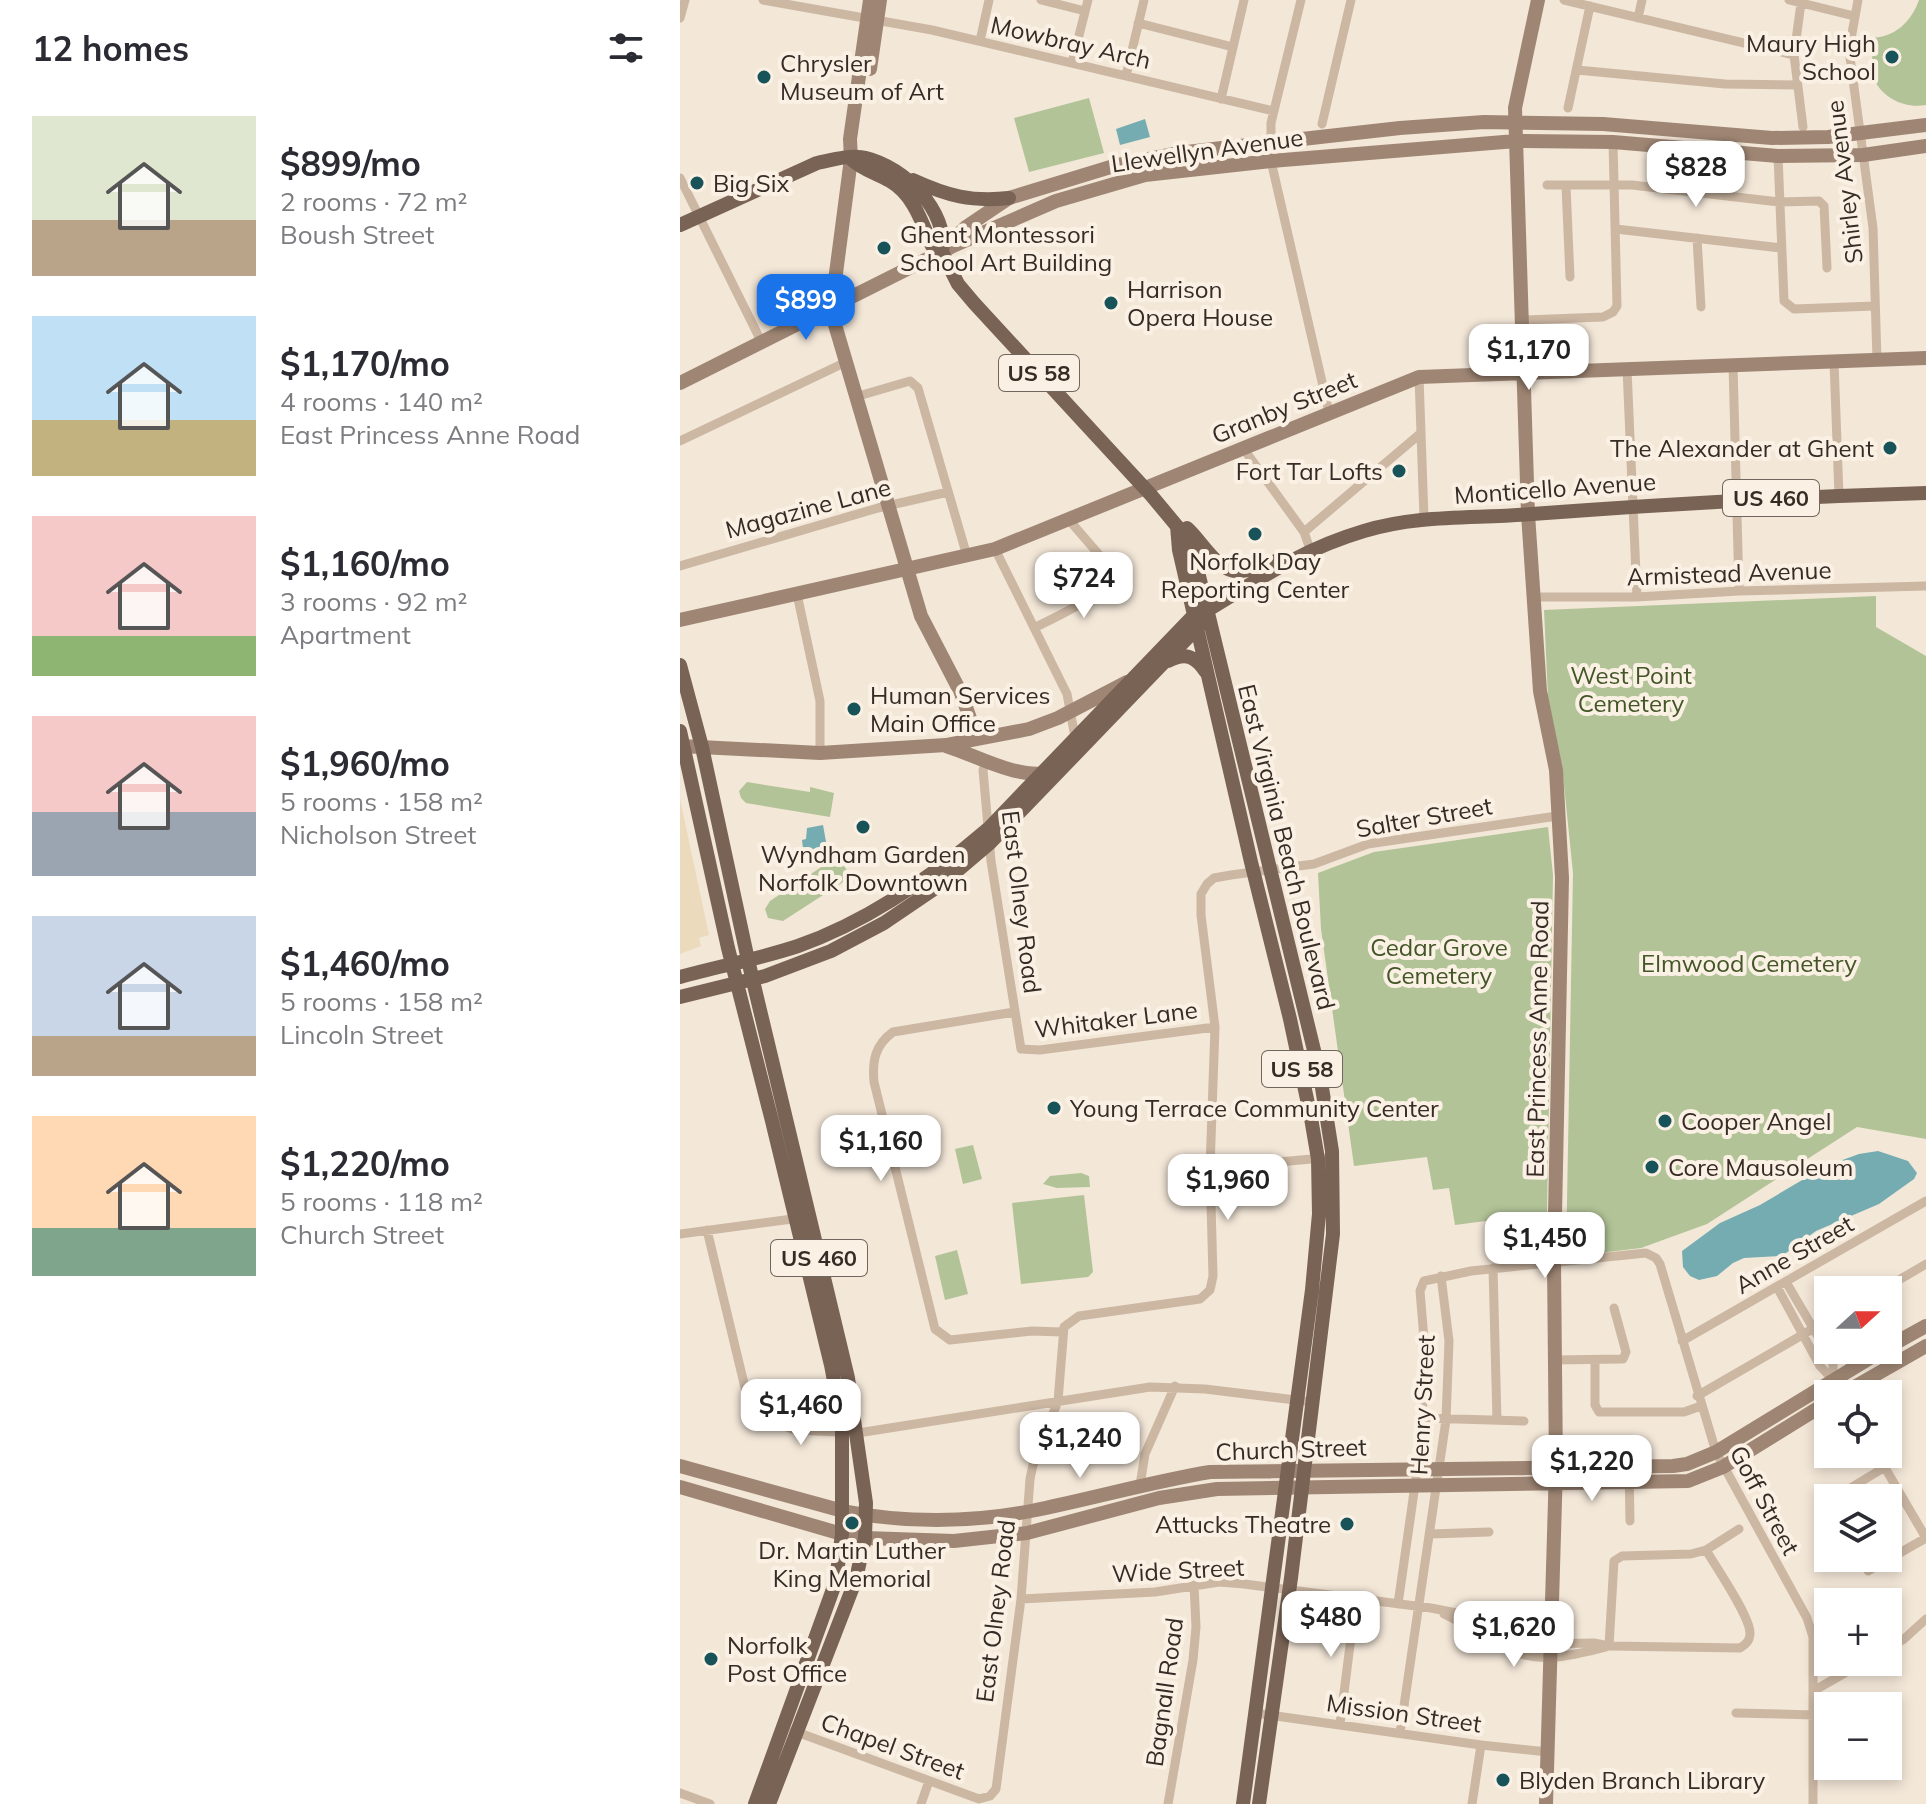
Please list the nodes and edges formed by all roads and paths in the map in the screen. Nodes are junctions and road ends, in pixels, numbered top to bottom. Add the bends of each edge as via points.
1 (685, 0) edge
2 (763, 0) edge
3 (870, 0) edge
4 (880, 0) edge
5 (989, 0) edge
6 (1041, 0) edge
7 (1088, 0) edge
8 (1144, 0) edge
9 (1244, 0) edge
10 (1301, 0) edge
11 (1351, 0) edge
12 (1538, 0) edge
13 (1564, 0) edge
14 (1642, 0) edge
15 (1789, 0) edge
16 (1858, 0) edge
17 (1801, 3) junction
18 (1590, 6) junction
19 (1085, 11) junction
20 (1854, 16) junction
21 (680, 18) edge
22 (1638, 18) junction
23 (872, 19) junction
24 (1138, 23) junction
25 (980, 41) junction
26 (1233, 47) junction
27 (1794, 55) junction
28 (1072, 63) junction
29 (1577, 70) junction
30 (1126, 76) junction
31 (1797, 85) junction
32 (1221, 99) junction
33 (1568, 108) dead end
34 (1274, 111) junction
35 (1515, 122) junction
36 (1322, 124) dead end
37 (1926, 125) edge
38 (1803, 127) dead end
39 (1860, 134) junction
40 (1516, 141) junction
41 (1613, 142) junction
42 (1270, 143) junction
43 (1926, 146) edge
44 (1863, 155) junction
45 (1778, 156) junction
46 (851, 159) junction
47 (1271, 161) junction
48 (900, 174) junction
49 (680, 178) edge
50 (1547, 185) dead end
51 (1610, 185) junction
52 (1566, 186) junction
53 (1009, 198) junction
54 (1783, 202) junction
55 (699, 216) junction
56 (680, 225) edge
57 (1616, 229) junction
58 (1697, 238) junction
59 (1781, 248) junction
60 (942, 252) junction
61 (1827, 268) dead end
62 (1570, 277) dead end
63 (1875, 306) junction
64 (1701, 307) dead end
65 (833, 308) junction
66 (1522, 320) junction
67 (762, 343) junction
68 (1926, 358) edge
69 (1877, 360) junction
70 (846, 362) junction
71 (1834, 362) junction
72 (1733, 365) junction
73 (1627, 369) junction
74 (1524, 373) junction
75 (1419, 377) junction
76 (680, 383) edge
77 (855, 397) junction
78 (1329, 412) junction
79 (1421, 433) junction
80 (680, 441) edge
81 (1243, 448) junction
82 (1144, 487) junction
83 (948, 492) junction
84 (1926, 493) edge
85 (1839, 496) junction
86 (1738, 499) junction
87 (888, 506) junction
88 (1633, 506) junction
89 (1528, 514) junction
90 (1424, 518) junction
91 (1069, 520) junction
92 (1173, 520) junction
93 (1304, 532) junction
94 (995, 549) junction
95 (1304, 552) junction
96 (967, 556) junction
97 (680, 566) edge
98 (908, 569) junction
99 (1926, 586) edge
100 (1739, 591) junction
101 (797, 594) junction
102 (1534, 597) junction
103 (1637, 597) junction
104 (1200, 618) junction
105 (680, 620) edge
106 (1034, 628) junction
107 (1164, 663) junction
108 (680, 665) edge
109 (1208, 676) junction
110 (1127, 682) junction
111 (1071, 710) junction
112 (680, 731) edge
113 (1013, 733) junction
114 (1075, 737) junction
115 (977, 738) junction
116 (946, 745) junction
117 (682, 746) edge
118 (702, 747) junction
119 (820, 753) junction
120 (987, 760) junction
121 (1058, 771) junction
122 (1041, 774) junction
123 (1557, 816) junction
124 (990, 836) junction
125 (1270, 871) junction
126 (1254, 873) junction
127 (748, 960) junction
128 (731, 964) junction
129 (680, 977) edge
130 (752, 979) junction
131 (736, 983) junction
132 (680, 997) edge
133 (1014, 1012) junction
134 (1298, 1017) junction
135 (1215, 1027) junction
136 (1021, 1049) joint
137 (1325, 1158) junction
138 (1210, 1168) junction
139 (1926, 1201) edge
140 (802, 1218) junction
141 (707, 1230) junction
142 (680, 1234) edge
143 (1554, 1263) junction
144 (1926, 1264) edge
145 (1493, 1268) junction
146 (1441, 1276) junction
147 (1902, 1278) edge
148 (1781, 1285) junction
149 (1614, 1308) dead end
150 (1926, 1326) edge
151 (1814, 1328) joint
152 (1062, 1332) junction
153 (1803, 1335) junction
154 (1902, 1340) edge
155 (1682, 1341) junction
156 (1926, 1346) edge
157 (1554, 1360) junction
158 (1595, 1361) junction
159 (1833, 1364) edge
160 (1859, 1364) edge
161 (1833, 1378) junction
162 (1866, 1380) edge
163 (1175, 1386) junction
164 (1058, 1401) junction
165 (1305, 1401) junction
166 (1699, 1401) junction
167 (1814, 1411) edge
168 (1423, 1418) junction
169 (1446, 1420) junction
170 (1497, 1420) junction
171 (1524, 1421) dead end
172 (850, 1432) junction
173 (1716, 1452) junction
174 (1556, 1467) junction
175 (1629, 1467) junction
176 (1723, 1467) junction
177 (1418, 1468) junction
178 (1440, 1468) junction
179 (1883, 1468) edge
180 (1886, 1468) edge
181 (680, 1469) edge
182 (1296, 1470) junction
183 (1155, 1481) junction
184 (1629, 1484) junction
185 (1857, 1484) edge
186 (1140, 1485) junction
187 (1438, 1485) junction
188 (1555, 1485) junction
189 (1415, 1486) junction
190 (681, 1487) edge
191 (1294, 1487) junction
192 (1159, 1498) junction
193 (843, 1511) junction
194 (1028, 1512) junction
195 (863, 1515) junction
196 (1630, 1521) dead end
197 (1739, 1529) dead end
198 (1489, 1532) dead end
199 (1027, 1533) junction
200 (844, 1534) junction
201 (1431, 1534) junction
202 (865, 1538) junction
203 (1926, 1538) edge
204 (1706, 1550) junction
205 (1902, 1552) edge
206 (1194, 1585) junction
207 (1272, 1587) junction
208 (1290, 1589) junction
209 (1356, 1598) junction
210 (1021, 1599) junction
211 (1398, 1604) junction
212 (1418, 1607) junction
213 (842, 1619) junction
214 (1926, 1619) edge
215 (1902, 1640) edge
216 (1609, 1646) junction
217 (1551, 1651) junction
218 (1840, 1676) edge
219 (1815, 1690) joint
220 (1255, 1713) junction
221 (1736, 1713) dead end
222 (1271, 1715) junction
223 (1814, 1715) edge
224 (1340, 1724) junction
225 (790, 1729) junction
226 (1400, 1733) junction
227 (1481, 1745) junction
228 (1548, 1752) junction
229 (1814, 1760) edge
230 (929, 1781) junction
231 (680, 1793) edge
232 (990, 1796) joint
233 (710, 1804) edge
234 (755, 1804) edge
235 (769, 1804) edge
236 (921, 1804) edge
237 (1168, 1804) edge
238 (1243, 1804) edge
239 (1259, 1804) edge
240 (1472, 1804) edge
241 (1546, 1804) edge
242 (1813, 1804) edge

1 - 21 street
2 - 23 street, Mowbray Arch
3 - 23 main road
4 - 23 main road
5 - 25 street
6 - 19 street
7 - 19 street
8 - 24 street
9 - 26 street
10 - 34 street
11 - 36 street
12 - 35 main road, East Princess Anne Road
13 - 18 street
14 - 22 street
15 - 17 street
16 - 20 street, Shirley Avenue
17 - 20 street
17 - 27 street
18 - 22 street
18 - 29 street
19 - 28 street
20 - 39 street, Shirley Avenue via 1849,50
22 - 27 street
23 - 25 street, Mowbray Arch
23 - 46 main road via 859,140
24 - 26 street
24 - 30 street
25 - 28 street, Mowbray Arch
26 - 32 street
27 - 31 street
28 - 30 street, Mowbray Arch
29 - 31 street
29 - 33 street
30 - 32 street, Mowbray Arch
31 - 38 street
32 - 34 street, Mowbray Arch
34 - 42 street
35 - 39 main road, Llewellyn Avenue via 1743,137
35 - 40 main road, East Princess Anne Road
35 - 42 main road, Llewellyn Avenue
37 - 39 main road, Llewellyn Avenue
39 - 44 street, Shirley Avenue
40 - 41 main road, Llewellyn Avenue
40 - 47 main road, Llewellyn Avenue
40 - 66 main road, East Princess Anne Road
41 - 45 main road, Llewellyn Avenue
41 - 51 street
42 - 47 street
42 - 53 main road, Llewellyn Avenue via 1144,159
43 - 44 main road, Llewellyn Avenue
44 - 45 main road, Llewellyn Avenue
44 - 63 street, Shirley Avenue via 1873,228
45 - 54 street
46 - 48 main road, US 58 via 864,157
46 - 55 main road, US 58 via 817,163
46 - 60 main road, US 58 via 904,192 932,246
46 - 65 main road
47 - 60 main road, Llewellyn Avenue via 1145,175 1095,188
47 - 78 street
48 - 53 main road via 956,197
48 - 60 main road, US 58 via 933,211 945,237
49 - 55 street
50 - 52 street
51 - 52 street
51 - 54 street
51 - 57 street
52 - 62 street
53 - 60 main road, Llewellyn Avenue via 966,227
54 - 59 street
54 - 61 street via 1819,201 1824,206
55 - 56 main road, US 58
55 - 67 street
57 - 58 street
57 - 66 street via 1618,300 1613,312 1603,317
58 - 59 street
58 - 64 street
59 - 63 street via 1788,306
60 - 65 main road
60 - 82 main road, US 58 via 974,303
63 - 69 street, Shirley Avenue
65 - 67 main road
65 - 70 main road
66 - 74 main road, East Princess Anne Road
67 - 76 main road
68 - 69 main road, Granby Street
69 - 71 main road, Granby Street
70 - 77 main road
70 - 80 street
71 - 72 main road, Granby Street
71 - 85 street
72 - 73 main road, Granby Street
72 - 86 street
73 - 74 main road, Granby Street
73 - 88 street
74 - 75 main road, Granby Street
74 - 89 main road, East Princess Anne Road
75 - 78 main road, Granby Street
75 - 79 street
77 - 83 street via 910,381 916,385
77 - 87 main road
78 - 81 main road, Granby Street
79 - 90 street
79 - 93 street
81 - 82 main road, Granby Street
81 - 93 street
82 - 91 main road, Granby Street
82 - 92 main road, East Virginia Beach Boulevard / US 58
83 - 87 street, Magazine Lane
83 - 96 street
84 - 85 main road, Monticello Avenue / US 460
85 - 86 main road, Monticello Avenue / US 460
86 - 88 main road, Monticello Avenue / US 460
86 - 100 street
87 - 97 street, Magazine Lane
87 - 98 main road
88 - 89 main road, Monticello Avenue / US 460
88 - 103 street
89 - 90 main road, Monticello Avenue / US 460
89 - 102 main road, East Princess Anne Road
90 - 95 main road, Monticello Avenue / US 460 via 1365,530
91 - 94 main road, Granby Street
91 - 106 street via 1114,572 1085,601
92 - 95 main road via 1232,571
92 - 104 main road, East Virginia Beach Boulevard / US 58 via 1191,543
93 - 95 street
94 - 96 main road, Granby Street
94 - 106 street
95 - 104 main road, Monticello Avenue / US 460
96 - 98 main road, Granby Street
98 - 101 main road, Granby Street
98 - 115 main road via 926,628 961,693
99 - 100 street, Armistead Avenue
100 - 103 street, Armistead Avenue
101 - 105 main road, Granby Street
101 - 119 street via 820,701
102 - 103 street, Armistead Avenue
102 - 123 main road, East Princess Anne Road
104 - 107 main road, Monticello Avenue / US 460
104 - 109 main road, East Virginia Beach Boulevard / US 58
104 - 110 main road, Monticello Avenue / US 460
104 - 125 main road, East Virginia Beach Boulevard / US 58
106 - 111 street
107 - 109 main road via 1193,656
107 - 121 main road, Monticello Avenue / US 460
108 - 118 main road
109 - 126 main road, East Virginia Beach Boulevard / US 58
110 - 111 main road, Monticello Avenue
110 - 114 main road, Monticello Avenue / US 460
111 - 113 main road, Monticello Avenue
111 - 114 street
112 - 117 main road
113 - 115 main road, Monticello Avenue
113 - 120 main road
114 - 122 main road, Monticello Avenue / US 460
115 - 116 main road, Monticello Avenue
116 - 119 main road, Monticello Avenue
116 - 120 main road, Monticello Avenue
117 - 118 main road, Monticello Avenue
117 - 128 main road
118 - 119 main road, Monticello Avenue
118 - 127 main road
120 - 122 main road, Monticello Avenue via 1014,772
120 - 124 street, East Olney Road via 983,770
121 - 122 main road, Monticello Avenue
121 - 124 main road, US 460
122 - 124 main road, US 460
123 - 125 street, Salter Street via 1368,844 1314,864
123 - 143 main road, East Princess Anne Road via 1562,878
124 - 127 main road, US 460 via 873,911 810,941
124 - 130 main road, US 460 via 943,883 858,938
124 - 133 street, East Olney Road
125 - 126 street, Salter Street
125 - 134 main road, East Virginia Beach Boulevard / US 58
126 - 134 main road, East Virginia Beach Boulevard / US 58
126 - 135 street, Salter Street via 1214,878 1201,894
127 - 128 main road, US 460
127 - 130 main road
128 - 129 main road
128 - 131 main road, US 460
130 - 131 main road
130 - 140 main road, US 460
131 - 132 main road
131 - 140 main road, US 460
133 - 136 street, East Olney Road
133 - 152 street via 893,1032 875,1055 874,1082 935,1329 950,1340
134 - 137 main road, East Virginia Beach Boulevard / US 58 via 1320,1075
135 - 136 street, Whitaker Lane
135 - 138 street
137 - 138 street
137 - 165 main road, East Virginia Beach Boulevard / US 58 via 1333,1234
138 - 152 street via 1210,1290 1200,1299 1072,1318
139 - 148 street, Anne Street
140 - 141 street
140 - 172 main road, US 460
141 - 142 street
141 - 172 street via 756,1415 795,1430
143 - 145 street
143 - 155 street, Goff Street via 1646,1253 1656,1258
143 - 157 main road, East Princess Anne Road
144 - 147 street
145 - 146 street
145 - 170 street
146 - 168 street, Henry Street via 1424,1281 1420,1291
146 - 169 street, Henry Street via 1449,1341
148 - 151 street
148 - 153 street
148 - 155 street, Anne Street
149 - 158 street via 1625,1356
150 - 154 main road, Church Street
151 - 153 street
152 - 164 street, East Olney Road
153 - 161 street
153 - 166 street
155 - 166 street, Goff Street
156 - 162 main road
157 - 158 street
157 - 174 main road, East Princess Anne Road
158 - 166 street via 1599,1412 1684,1412
159 - 161 street
160 - 161 main road, Church Street
161 - 173 main road, Church Street
163 - 164 street
163 - 165 street
163 - 186 street via 1145,1454
164 - 172 street
164 - 194 street, East Olney Road via 1033,1465
165 - 182 main road, East Virginia Beach Boulevard / US 58
166 - 173 street, Goff Street
167 - 176 main road, Church Street
168 - 169 street
168 - 177 street, Henry Street
169 - 170 street
169 - 178 street, Henry Street
170 - 171 street
172 - 193 main road, US 460
172 - 195 main road
173 - 175 main road, Church Street via 1687,1464
173 - 176 street, Goff Street
174 - 175 main road, Church Street
174 - 178 main road, Church Street
174 - 188 main road, East Princess Anne Road
175 - 184 street
176 - 184 main road, Church Street via 1688,1481
176 - 219 street, Goff Street via 1807,1618
177 - 178 main road, Church Street
177 - 182 main road, Church Street
177 - 189 street, Henry Street
178 - 187 street, Henry Street
179 - 185 street
180 - 203 street
181 - 190 street
181 - 193 main road, Church Street
182 - 183 main road, Church Street via 1210,1472
182 - 191 main road, East Virginia Beach Boulevard / US 58
183 - 186 main road, Church Street
183 - 192 street
184 - 188 main road, Church Street
184 - 196 street
186 - 194 main road, Church Street
187 - 188 main road, Church Street
187 - 189 main road, Church Street
187 - 201 street, Henry Street
188 - 217 main road, East Princess Anne Road
189 - 191 main road, Church Street
189 - 211 street, Henry Street
190 - 200 main road, Church Street
191 - 192 main road, Church Street via 1217,1489
191 - 207 main road, East Virginia Beach Boulevard / US 58
191 - 208 main road, East Virginia Beach Boulevard / US 58
192 - 199 main road, Church Street
193 - 195 main road, Church Street
193 - 200 main road, US 460
194 - 195 main road, Church Street via 945,1520
194 - 199 street, East Olney Road
195 - 202 main road, US 460
197 - 204 street
198 - 201 street
199 - 202 main road, Church Street via 954,1541
199 - 210 street, East Olney Road
200 - 202 main road, Church Street
200 - 213 main road via 849,1570
200 - 225 main road, US 460 via 832,1595
201 - 212 street, Henry Street
202 - 213 main road, US 460
203 - 205 street
204 - 216 street via 1622,1556 1614,1561
204 - 216 street, Wide Street via 1747,1622 1750,1636 1740,1648
206 - 207 street, Wide Street
206 - 210 street, Wide Street
206 - 237 street, Bagnall Road via 1193,1660
207 - 208 street, Wide Street
207 - 220 main road, East Virginia Beach Boulevard / US 58
208 - 209 street, Wide Street
208 - 222 main road, East Virginia Beach Boulevard / US 58
209 - 211 street, Wide Street
209 - 224 street
210 - 232 street, East Olney Road via 996,1789
211 - 212 street, Wide Street
212 - 217 street, Wide Street via 1482,1618
212 - 226 street, Henry Street
213 - 225 main road, US 460
214 - 215 street
216 - 217 street, Wide Street via 1594,1643
217 - 228 main road, East Princess Anne Road
218 - 219 street
220 - 222 street, Mission Street
220 - 238 main road, East Virginia Beach Boulevard / US 58
221 - 223 street
222 - 224 street, Mission Street
222 - 239 main road, East Virginia Beach Boulevard / US 58
224 - 226 street, Mission Street
225 - 230 street, Chapel Street
225 - 234 main road, US 460
225 - 235 main road, US 460
226 - 227 street, Mission Street
227 - 228 street, Mission Street
227 - 240 street
228 - 241 main road, East Princess Anne Road
229 - 242 street, Goff Street
230 - 232 street, Chapel Street via 979,1799
230 - 236 street
231 - 233 street

